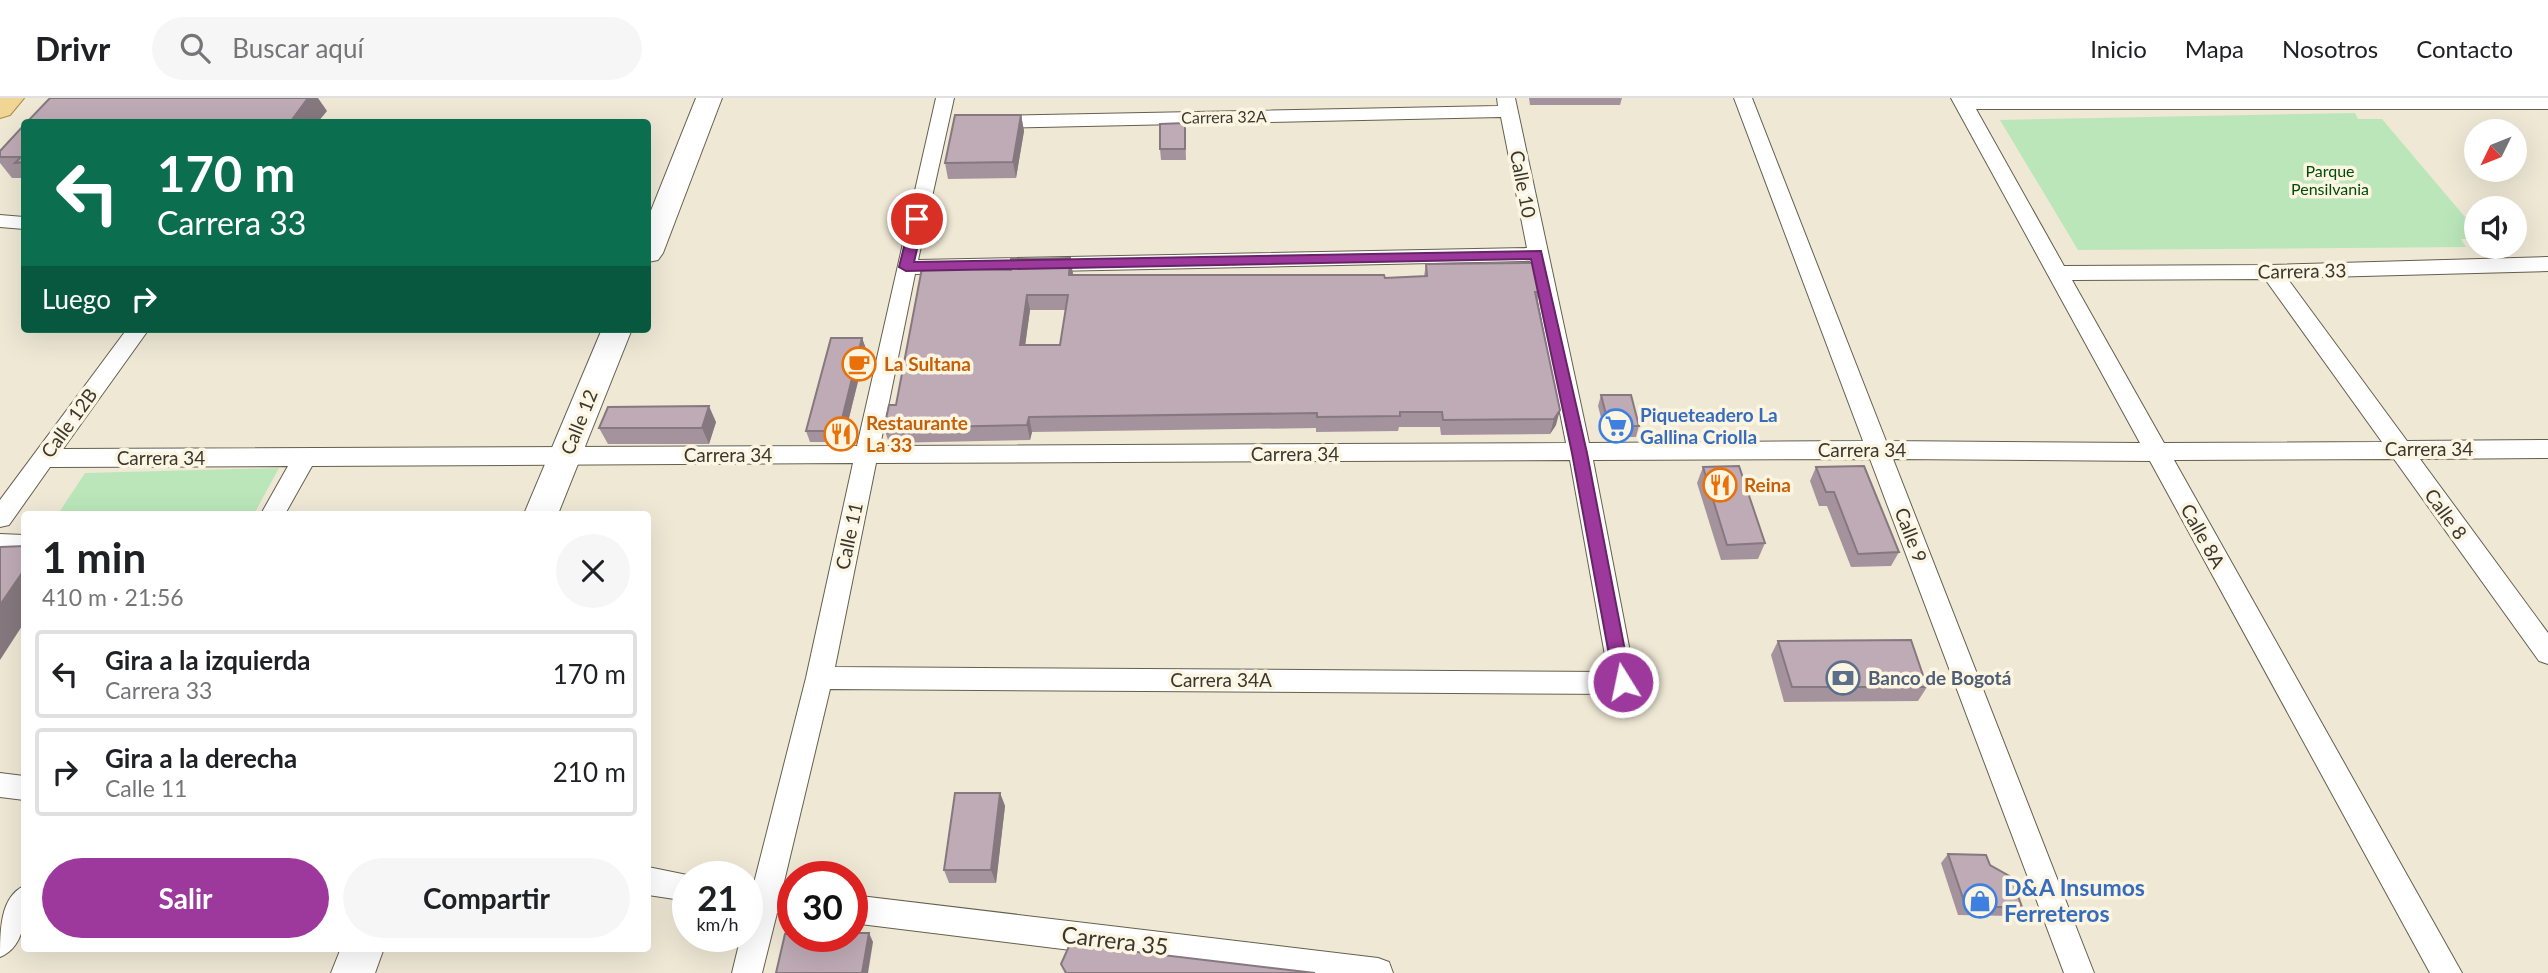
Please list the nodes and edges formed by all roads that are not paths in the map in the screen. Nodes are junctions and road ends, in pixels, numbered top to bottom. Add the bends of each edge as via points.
1 (10, 98) edge
2 (709, 98) edge
3 (945, 98) edge
4 (1743, 98) edge
5 (2146, 100) edge
6 (1962, 101) edge
7 (2548, 103) edge
8 (1507, 105) edge
9 (0, 109) edge
10 (954, 122) junction
11 (0, 221) edge
12 (21, 223) edge
13 (651, 245) edge
14 (1536, 254) junction
15 (2548, 264) edge
16 (906, 267) junction
17 (2271, 272) junction
18 (2056, 273) junction
19 (135, 333) edge
20 (615, 333) edge
21 (2398, 449) junction
22 (2548, 449) edge
23 (1879, 450) junction
24 (2156, 452) junction
25 (1580, 453) junction
26 (866, 455) junction
27 (565, 456) junction
28 (43, 458) junction
29 (304, 458) junction
30 (8, 496) edge
31 (275, 511) edge
32 (542, 511) edge
33 (0, 517) edge
34 (0, 544) edge
35 (21, 544) edge
36 (2547, 651) edge
37 (819, 678) junction
38 (1623, 682) joint
39 (0, 785) edge
40 (21, 788) edge
41 (763, 870) edge
42 (651, 881) edge
43 (672, 885) edge
44 (21, 905) edge
45 (868, 911) edge
46 (0, 942) edge
47 (361, 952) edge
48 (749, 952) edge
49 (353, 973) edge
50 (747, 973) edge
51 (1378, 973) edge
52 (2079, 973) edge
53 (2446, 973) edge

1 - 9 main road
2 - 13 street
3 - 10 street, Calle 11
4 - 23 street, Calle 9
5 - 6 street
5 - 7 street
6 - 18 street, Calle 8A
8 - 10 street, Carrera 32A
8 - 14 street, Calle 10
10 - 16 street, Calle 11
11 - 12 street
14 - 16 street
14 - 25 street, Calle 10
15 - 17 street, Carrera 33
16 - 26 street, Calle 11
17 - 18 street, Carrera 33
17 - 21 street, Calle 8
18 - 24 street, Calle 8A
19 - 28 street, Calle 12B
20 - 27 street, Calle 12
21 - 22 street, Carrera 34
21 - 24 street, Carrera 34
21 - 36 street, Calle 8
23 - 24 street, Carrera 34
23 - 25 street, Carrera 34
23 - 52 street, Calle 9
24 - 53 street, Calle 8A
25 - 26 street, Carrera 34
25 - 38 street, Calle 10
26 - 27 street, Carrera 34
26 - 37 street, Calle 11
27 - 29 street, Carrera 34
27 - 32 street, Calle 12
28 - 29 street, Carrera 34
28 - 30 street, Calle 12B
29 - 31 street
30 - 33 street, Calle 12B
34 - 35 street
37 - 38 street, Carrera 34A
37 - 41 street, Calle 11
39 - 40 street
42 - 43 street
44 - 46 street
45 - 51 street, Carrera 35
47 - 49 street
48 - 50 street, Calle 11

